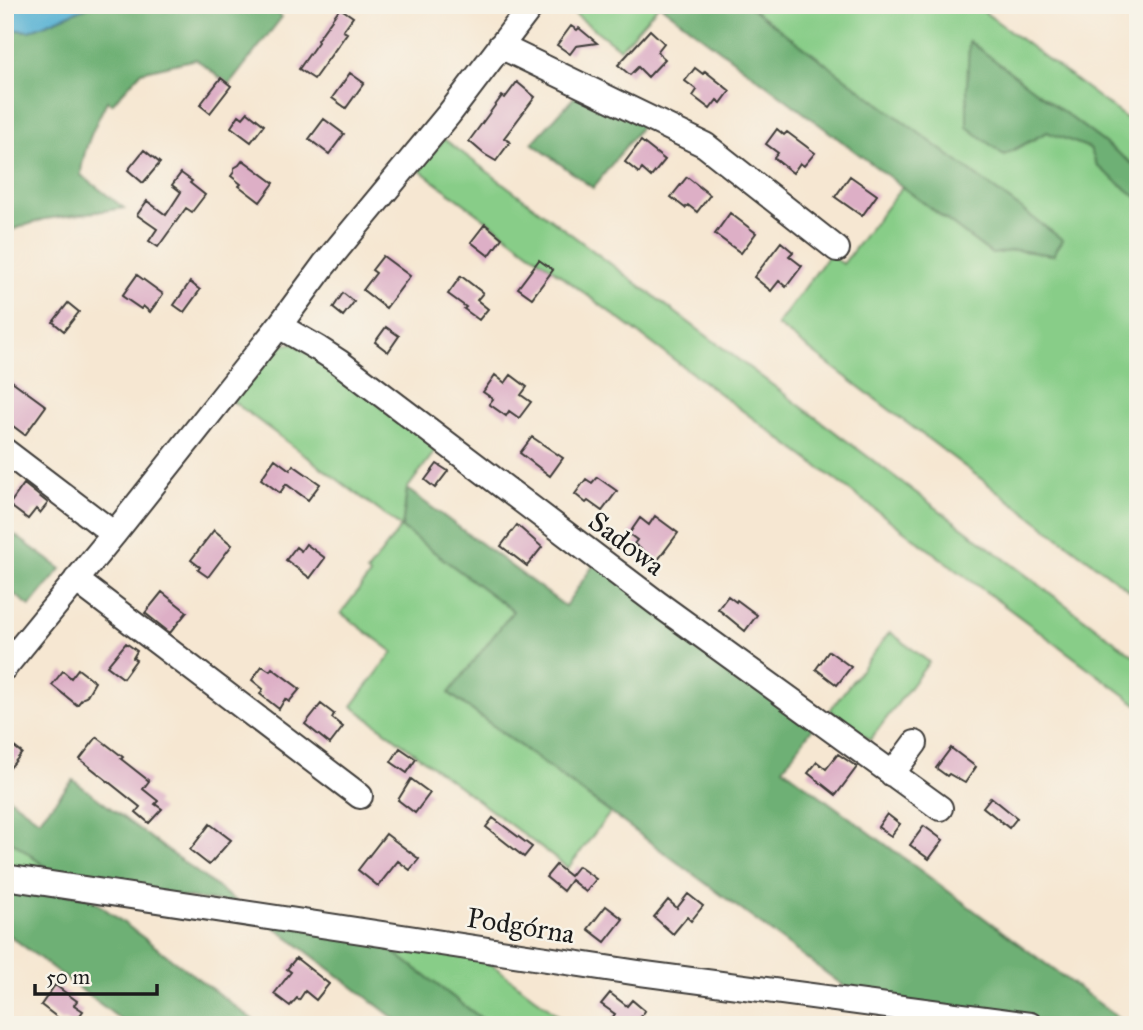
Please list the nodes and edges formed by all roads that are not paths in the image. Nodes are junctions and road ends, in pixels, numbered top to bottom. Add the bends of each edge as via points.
1 (532, 5) edge
2 (500, 46) junction
3 (837, 248) dead end
4 (279, 326) junction
5 (5, 451) edge
6 (114, 534) junction
7 (76, 580) junction
8 (5, 667) edge
9 (915, 743) dead end
10 (892, 774) junction
11 (360, 796) dead end
12 (940, 808) dead end
13 (5, 877) edge
14 (1030, 1025) edge

1 - 2 street
2 - 3 street via 705,145
2 - 4 street
4 - 6 street
4 - 10 street, Sadowa via 339,362
5 - 6 street
6 - 7 street
7 - 8 street
7 - 11 street
9 - 10 street
10 - 12 street, Sadowa
13 - 14 street, Podgórna via 639,973

